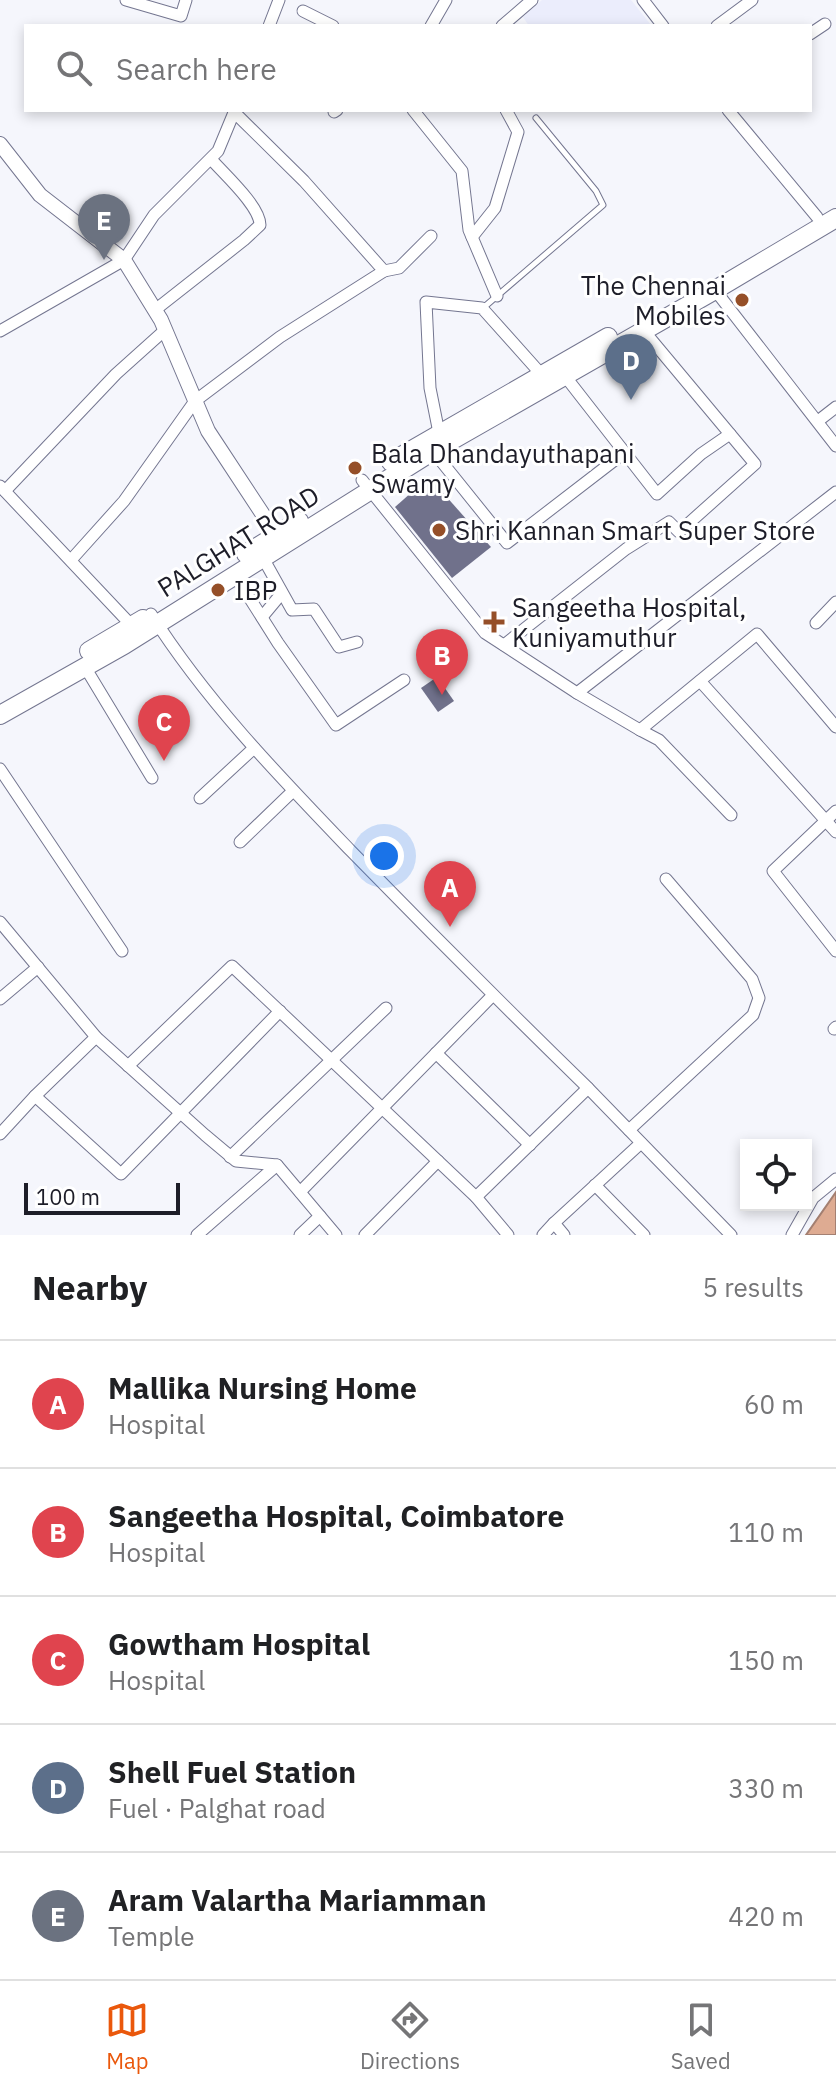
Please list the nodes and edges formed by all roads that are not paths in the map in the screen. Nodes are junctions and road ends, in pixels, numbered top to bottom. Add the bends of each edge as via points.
1 (126, 0) edge
2 (186, 0) edge
3 (279, 0) edge
4 (446, 0) edge
5 (532, 0) edge
6 (643, 0) edge
7 (752, 0) edge
8 (303, 11) dead end
9 (177, 21) edge
10 (270, 24) edge
11 (329, 24) edge
12 (432, 24) edge
13 (504, 24) edge
14 (661, 24) edge
15 (720, 24) edge
16 (825, 24) dead end
17 (812, 33) edge
18 (235, 112) edge
19 (236, 112) edge
20 (415, 112) edge
21 (507, 112) edge
22 (730, 112) edge
23 (536, 118) dead end
24 (0, 144) edge
25 (211, 159) junction
26 (836, 205) edge
27 (827, 217) edge
28 (431, 236) dead end
29 (472, 237) junction
30 (124, 260) junction
31 (384, 271) junction
32 (715, 290) junction
33 (497, 296) junction
34 (482, 308) junction
35 (155, 310) junction
36 (165, 330) junction
37 (0, 331) edge
38 (644, 331) junction
39 (541, 374) junction
40 (565, 376) junction
41 (195, 401) junction
42 (836, 407) edge
43 (818, 421) junction
44 (439, 433) junction
45 (730, 434) junction
46 (836, 446) edge
47 (433, 451) junction
48 (620, 456) dead end
49 (365, 484) junction
50 (3, 488) edge
51 (836, 492) edge
52 (280, 540) junction
53 (263, 558) junction
54 (71, 560) junction
55 (235, 575) junction
56 (282, 593) junction
57 (836, 602) edge
58 (262, 617) junction
59 (154, 619) junction
60 (816, 623) dead end
61 (136, 630) junction
62 (357, 642) dead end
63 (504, 645) junction
64 (85, 667) junction
65 (404, 680) dead end
66 (700, 681) junction
67 (577, 693) junction
68 (0, 701) edge
69 (0, 715) edge
70 (835, 722) edge
71 (640, 730) junction
72 (254, 748) junction
73 (0, 769) edge
74 (152, 778) dead end
75 (293, 791) junction
76 (200, 798) dead end
77 (836, 811) edge
78 (731, 815) dead end
79 (826, 820) junction
80 (836, 832) edge
81 (240, 842) dead end
82 (666, 879) dead end
83 (0, 922) edge
84 (122, 951) dead end
85 (836, 951) edge
86 (38, 967) junction
87 (493, 995) junction
88 (0, 999) edge
89 (386, 1008) dead end
90 (280, 1011) junction
91 (96, 1037) junction
92 (436, 1053) junction
93 (331, 1059) junction
94 (128, 1066) junction
95 (588, 1088) junction
96 (35, 1096) junction
97 (382, 1108) junction
98 (180, 1112) junction
99 (629, 1130) junction
100 (0, 1134) edge
101 (641, 1143) junction
102 (530, 1145) junction
103 (230, 1157) junction
104 (438, 1161) junction
105 (277, 1165) junction
106 (836, 1179) edge
107 (595, 1185) junction
108 (300, 1192) junction
109 (476, 1197) junction
110 (320, 1216) junction
111 (554, 1223) junction
112 (197, 1235) edge
113 (300, 1235) edge
114 (336, 1235) edge
115 (365, 1235) edge
116 (508, 1235) edge
117 (543, 1235) edge
118 (564, 1235) edge
119 (644, 1235) edge
120 (731, 1235) edge
121 (792, 1235) edge

1 - 9 street
2 - 9 street
3 - 10 street
4 - 12 street
5 - 13 street
6 - 14 street
7 - 15 street
8 - 11 street
16 - 17 street
18 - 25 street
19 - 31 street
20 - 29 street via 462,171
21 - 29 street via 518,132 495,208
22 - 27 street
23 - 33 lane via 603,205
24 - 30 street via 40,195
25 - 30 street via 154,215
25 - 35 street via 253,207 260,225
26 - 27 main road, PALGHAT ROAD
27 - 32 main road, PALGHAT ROAD
27 - 39 main road, PALGHAT ROAD
28 - 31 street via 399,268
29 - 33 street
30 - 35 street
30 - 37 street
31 - 41 street via 280,337
32 - 38 main road, PALGHAT ROAD
32 - 43 street
33 - 34 lane
34 - 39 street
34 - 44 street via 426,302 430,388
35 - 36 street
36 - 41 street
36 - 50 street
38 - 40 main road, PALGHAT ROAD
38 - 45 street
39 - 44 main road, PALGHAT ROAD
40 - 45 street via 657,494
40 - 47 main road, PALGHAT ROAD
41 - 52 street via 208,431
41 - 54 street via 124,501
42 - 43 street
43 - 46 street
44 - 49 main road, PALGHAT ROAD
45 - 63 street via 755,464 679,532 669,522 626,549
47 - 48 street via 507,543
47 - 49 main road, PALGHAT ROAD
49 - 52 main road, PALGHAT ROAD
49 - 63 street via 485,633
50 - 54 street
51 - 67 street
52 - 53 main road, PALGHAT ROAD
52 - 59 main road, PALGHAT ROAD
53 - 55 main road, PALGHAT ROAD
53 - 56 street
54 - 61 street
55 - 58 street
55 - 59 main road, PALGHAT ROAD
56 - 58 street
56 - 62 street via 292,610 311,608 319,613 339,647
57 - 60 street
58 - 65 street via 336,725
59 - 61 main road, PALGHAT ROAD
59 - 72 street via 198,683
61 - 64 main road, PALGHAT ROAD
61 - 68 main road, PALGHAT ROAD
63 - 67 street
64 - 69 main road, PALGHAT ROAD
64 - 74 street
66 - 70 street via 757,634
66 - 71 street
66 - 79 street
67 - 71 street
71 - 78 street via 659,740
72 - 75 street
72 - 76 street
73 - 84 street
75 - 81 street
75 - 87 street
77 - 79 street
79 - 80 street
79 - 85 street via 773,871
82 - 99 street via 752,979 759,998 753,1015
83 - 86 street
86 - 88 street
86 - 91 street
87 - 92 street
87 - 95 street
89 - 93 street
90 - 93 street
90 - 94 street via 232,966
90 - 98 street
91 - 94 street
91 - 96 street
92 - 97 street
92 - 102 street
93 - 97 street
93 - 103 street
94 - 98 street
95 - 99 street
95 - 102 street
96 - 98 street via 121,1174
96 - 100 street
97 - 104 street
97 - 108 street
98 - 103 street
99 - 101 street
101 - 107 street
101 - 120 street
102 - 109 street
103 - 105 street
104 - 109 street
104 - 115 street
105 - 108 street
105 - 112 street
106 - 121 street via 813,1198
107 - 111 street
107 - 119 street
108 - 110 street
109 - 116 street
110 - 113 street
110 - 114 street
111 - 117 street
111 - 118 street

